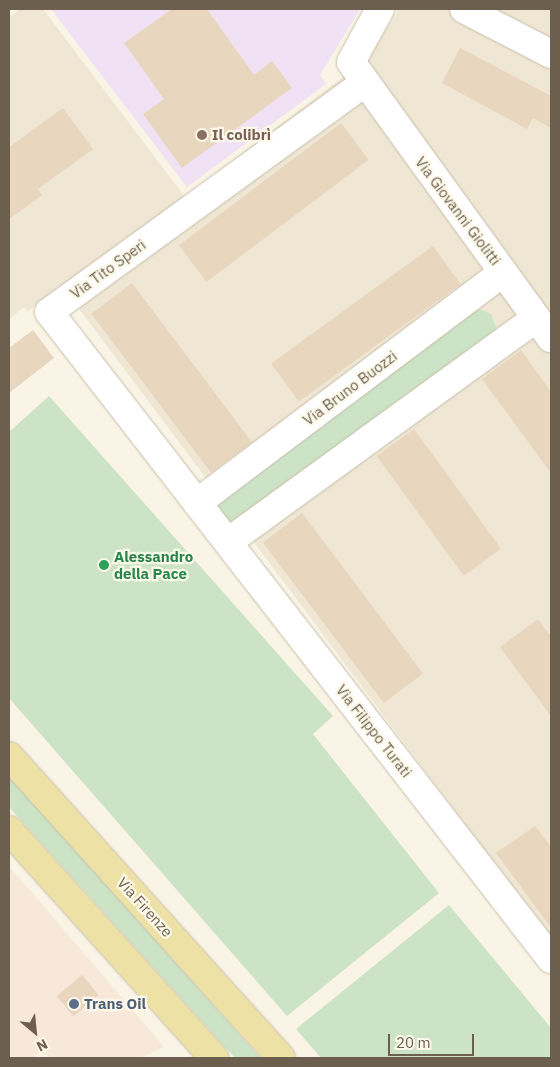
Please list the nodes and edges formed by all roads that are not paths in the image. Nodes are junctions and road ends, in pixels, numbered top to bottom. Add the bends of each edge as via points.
1 (380, 9) edge
2 (464, 9) edge
3 (551, 54) edge
4 (363, 84) junction
5 (503, 272) junction
6 (544, 328) edge
7 (197, 503) junction
8 (228, 542) junction
9 (9, 756) edge
10 (9, 830) edge
11 (551, 959) edge
12 (214, 1058) edge
13 (281, 1058) edge

1 - 4 street, Via Giovanni Giolitti via 351,62
2 - 3 street
4 - 5 street, Via Giovanni Giolitti
4 - 7 street, Via Tito Speri via 49,312
5 - 6 street, Via Giovanni Giolitti
5 - 7 street, Via Bruno Buozzi
6 - 8 street
7 - 8 street, Via Filippo Turati
8 - 11 street, Via Filippo Turati
9 - 13 main road, Via Firenze
10 - 12 main road

